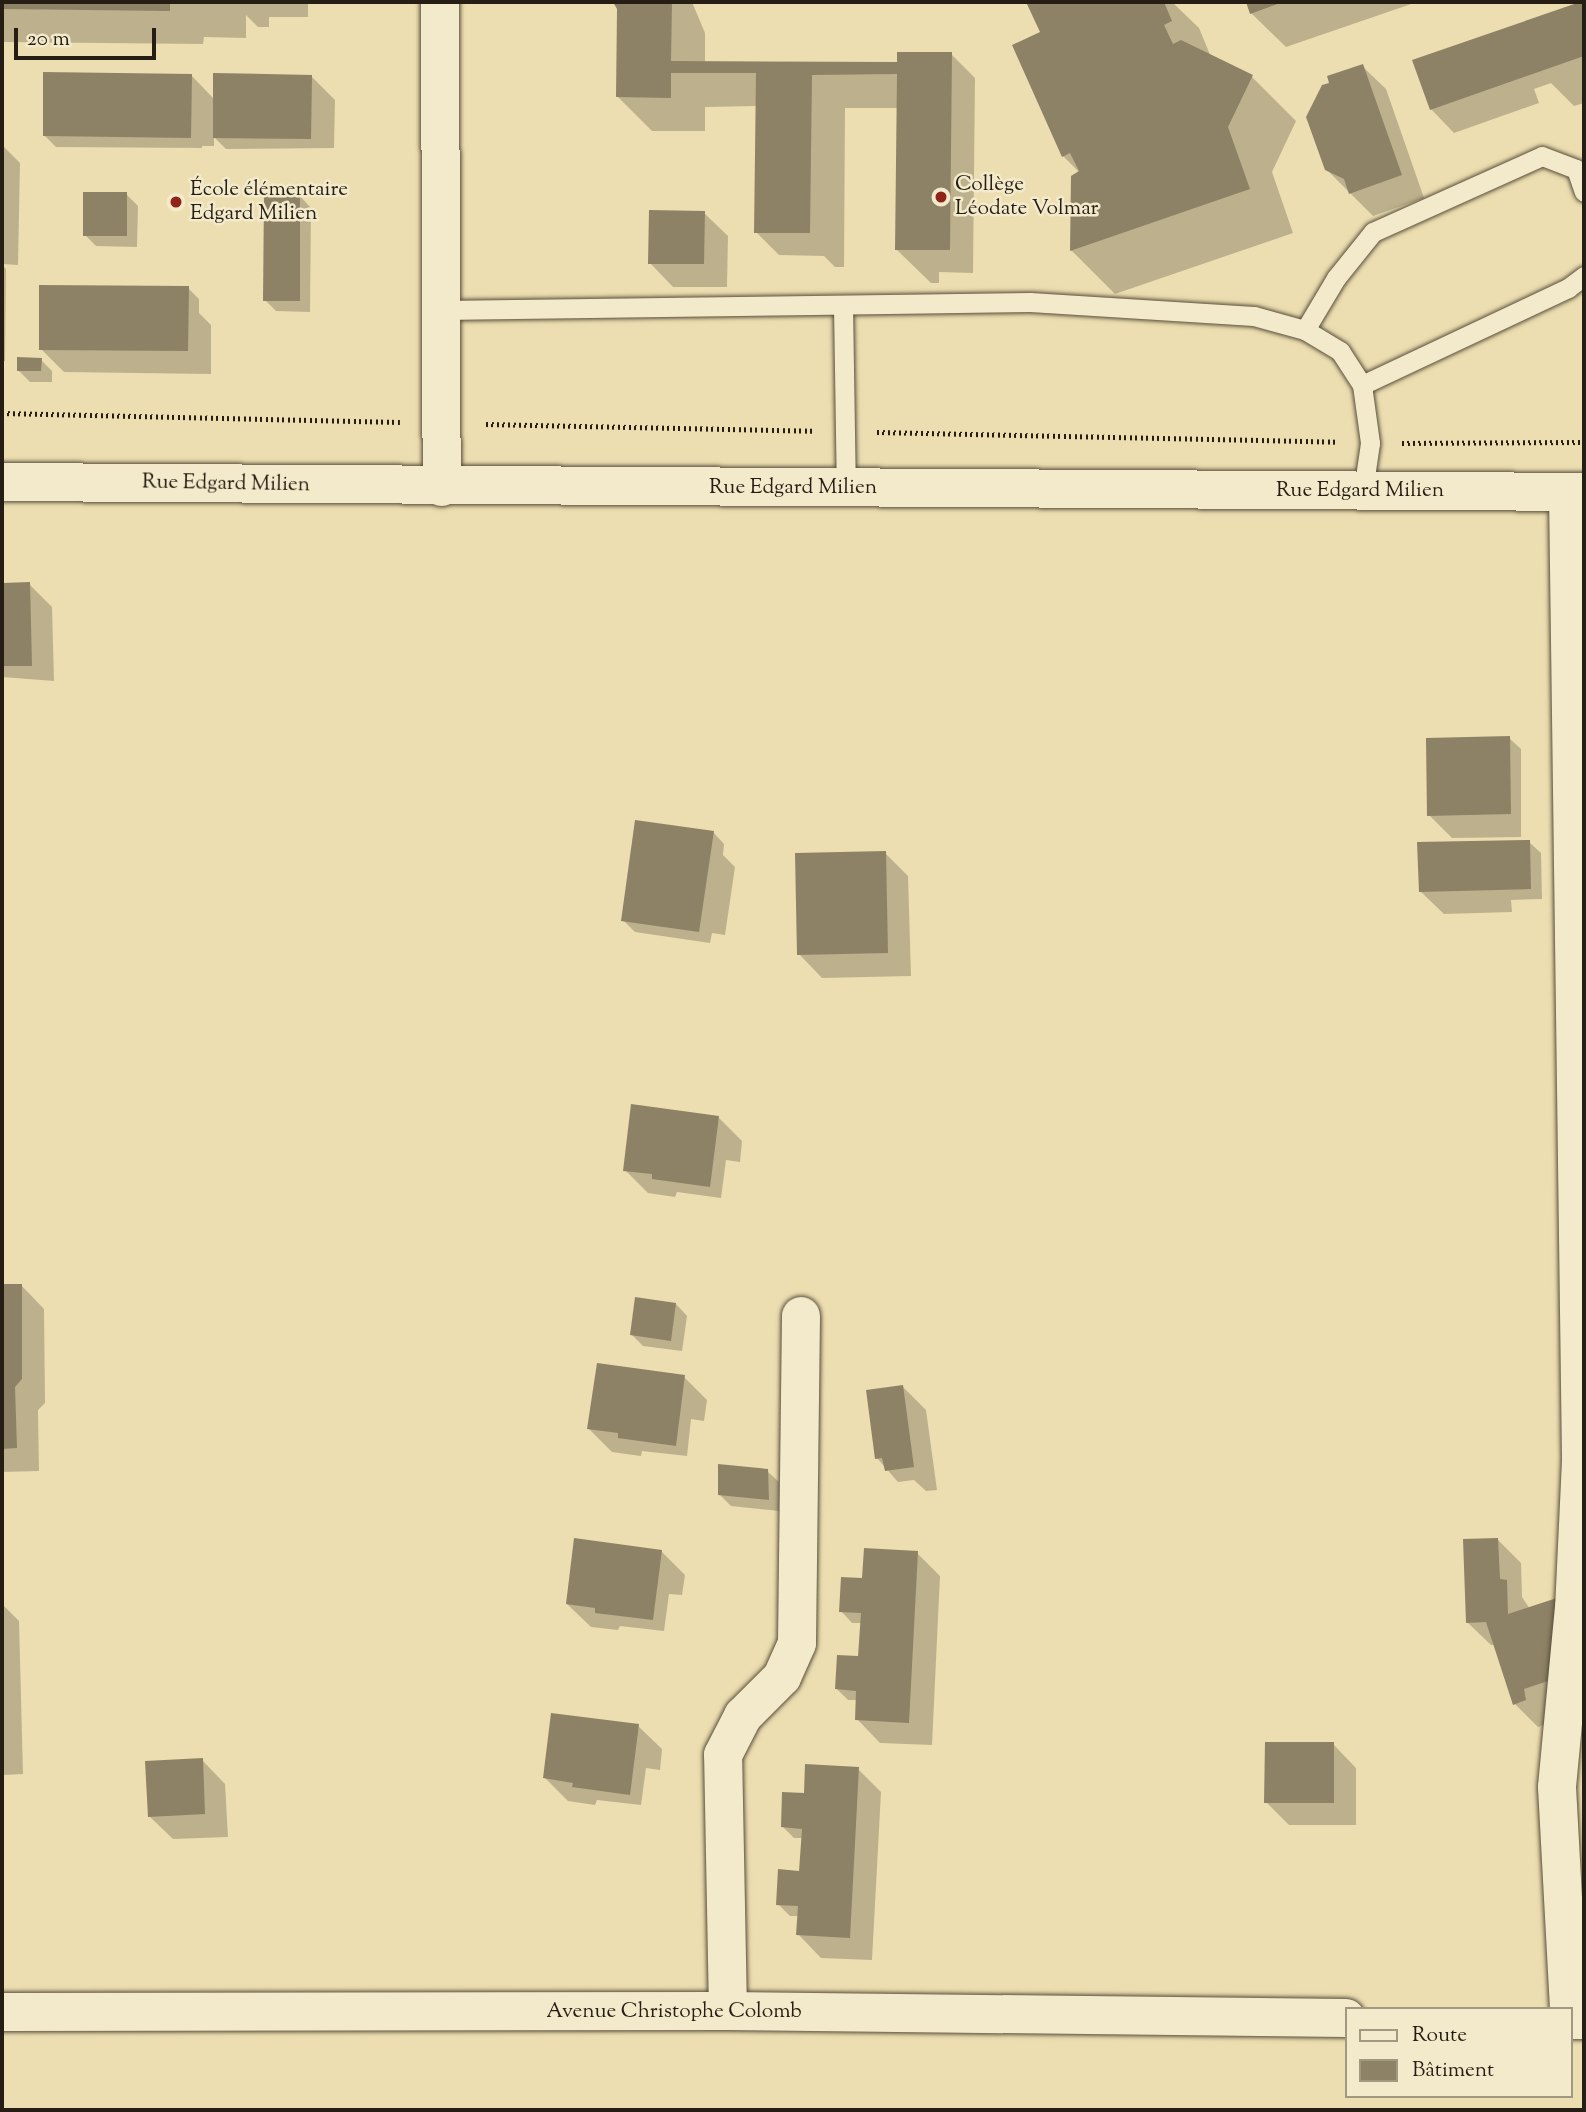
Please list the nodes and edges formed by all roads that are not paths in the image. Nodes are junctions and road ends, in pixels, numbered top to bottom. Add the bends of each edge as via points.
1 (440, 2) edge
2 (1584, 192) edge
3 (1584, 276) edge
4 (843, 305) junction
5 (441, 310) junction
6 (1305, 330) junction
7 (1363, 385) junction
8 (2, 481) edge
9 (442, 487) junction
10 (846, 488) junction
11 (1363, 491) junction
12 (1576, 492) edge
13 (801, 1316) dead end
14 (1569, 2007) edge
15 (728, 2011) junction
16 (2, 2012) edge
17 (1344, 2018) edge

1 - 5 street
2 - 6 lane via 1576,169 1542,156 1373,232 1336,278
3 - 7 lane via 1568,288
4 - 5 lane
4 - 6 lane via 1030,302 1254,316
4 - 10 lane
5 - 9 street
6 - 7 lane via 1340,351
7 - 11 lane via 1370,443
8 - 9 street, Rue Edgard Milien
9 - 10 street, Rue Edgard Milien
10 - 11 street, Rue Edgard Milien
11 - 12 street, Rue Edgard Milien
12 - 14 street via 1581,1461 1558,1787
13 - 15 street via 797,1643 782,1677 743,1716 723,1755
15 - 16 street, Avenue Christophe Colomb
15 - 17 street, Avenue Christophe Colomb

